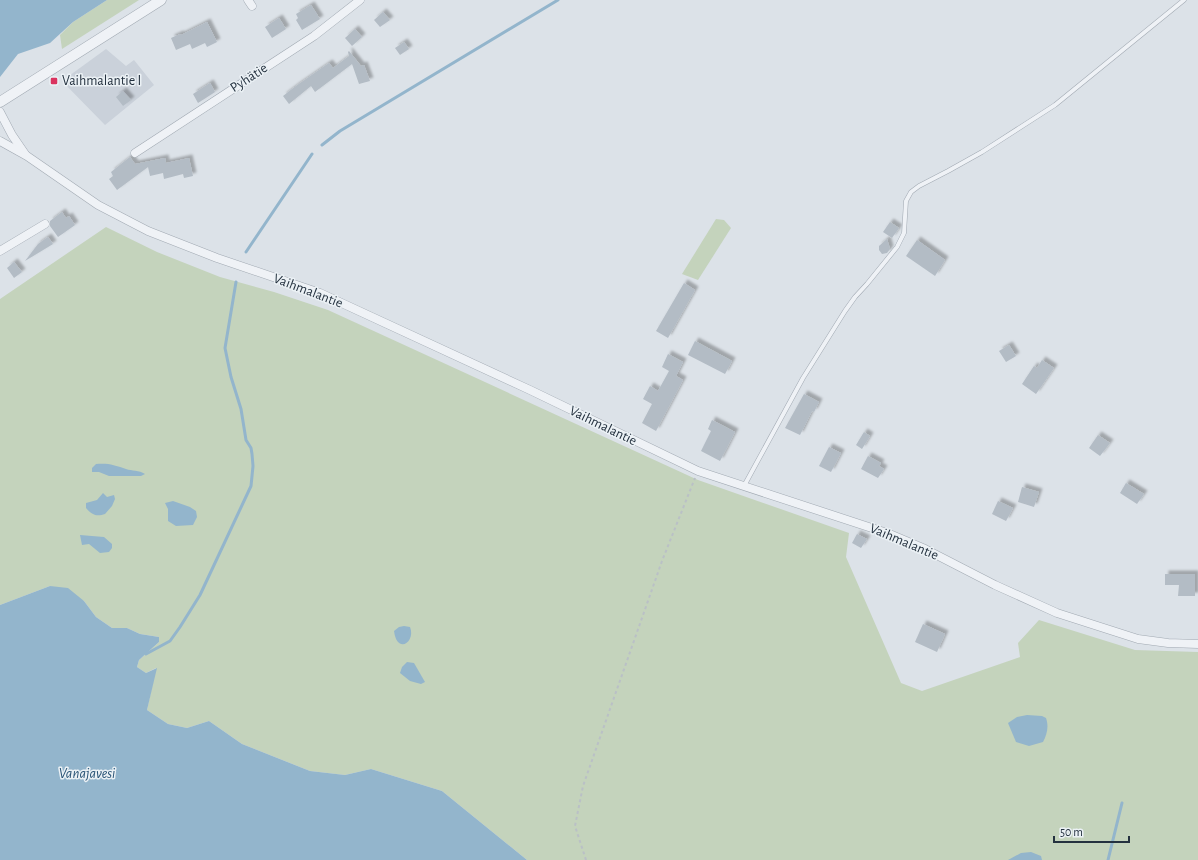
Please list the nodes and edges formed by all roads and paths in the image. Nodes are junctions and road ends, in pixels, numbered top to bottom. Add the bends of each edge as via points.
1 (161, 0) edge
2 (360, 0) edge
3 (1184, 0) edge
4 (0, 102) edge
5 (0, 112) edge
6 (0, 141) edge
7 (135, 153) dead end
8 (27, 156) junction
9 (45, 224) dead end
10 (0, 252) edge
11 (698, 471) junction
12 (743, 487) junction
13 (1198, 644) edge
14 (586, 860) edge

1 - 4 street
2 - 7 street, Pyhätie via 314,36
3 - 12 lane via 1055,105 982,152 911,192 906,202 901,241 841,317 803,378
5 - 8 street, Vaihmalantie
6 - 8 street, Vaihmalantie
8 - 11 street, Vaihmalantie via 98,204 148,231 217,258 320,293
9 - 10 street
11 - 12 street, Vaihmalantie
11 - 14 path via 662,561 583,786 575,826
12 - 13 street, Vaihmalantie via 887,533 1057,613 1138,639

